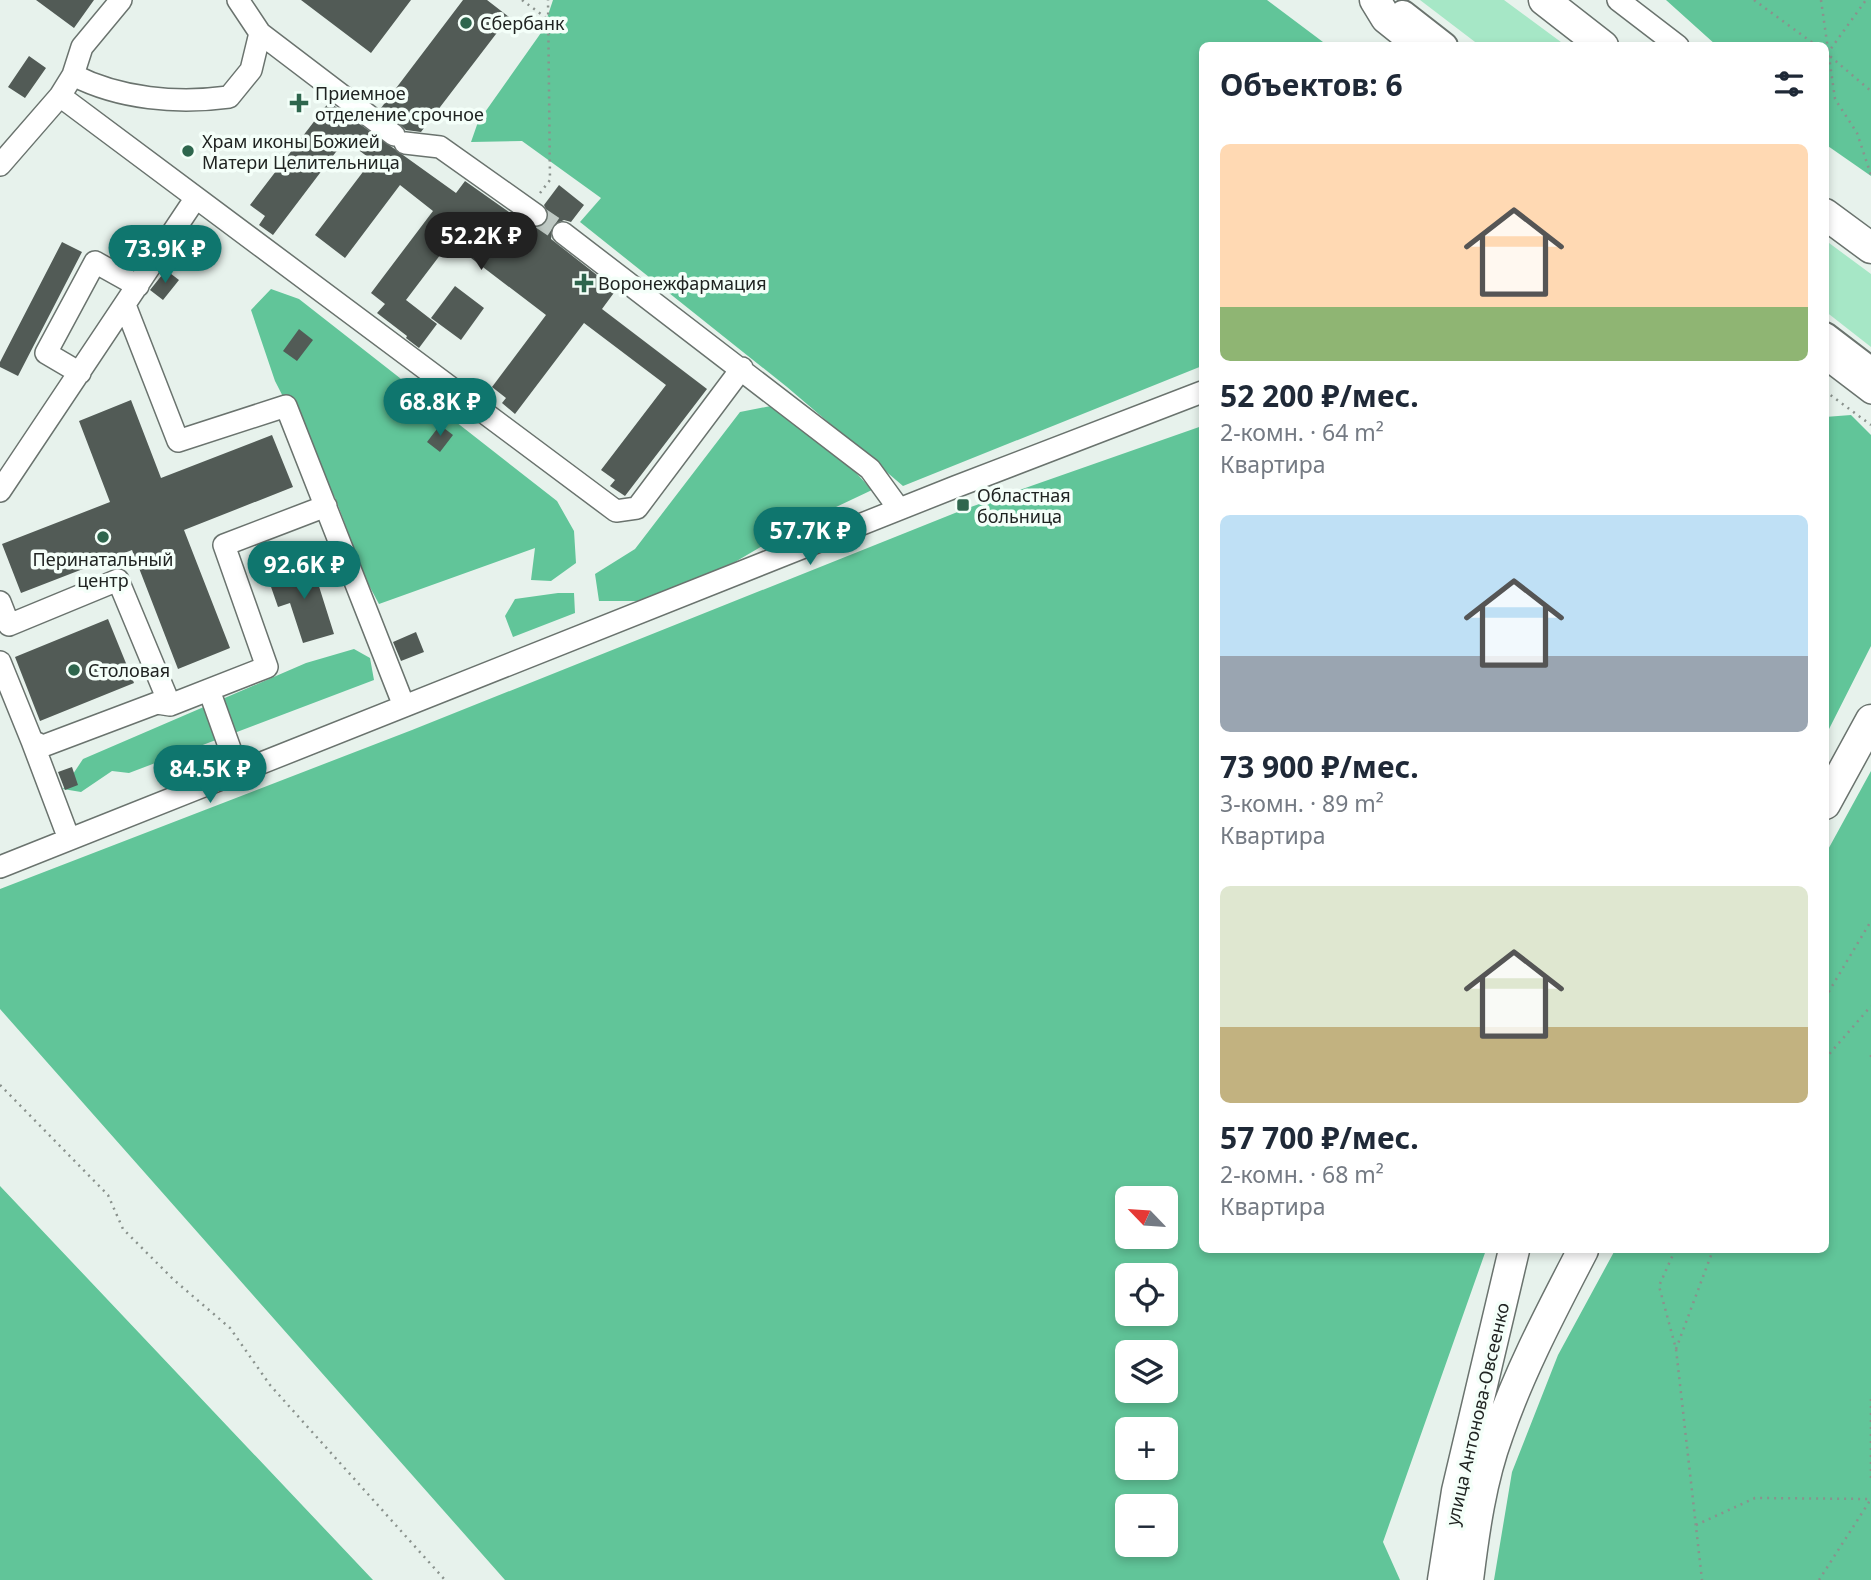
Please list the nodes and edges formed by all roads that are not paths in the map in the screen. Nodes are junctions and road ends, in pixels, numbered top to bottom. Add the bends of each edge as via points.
1 (121, 0) edge
2 (239, 0) edge
3 (1375, 0) edge
4 (1385, 0) edge
5 (1544, 0) edge
6 (1618, 0) edge
7 (260, 33) junction
8 (1416, 42) edge
9 (1439, 42) edge
10 (1598, 42) edge
11 (1673, 42) edge
12 (73, 75) junction
13 (60, 96) junction
14 (0, 165) edge
15 (195, 199) junction
16 (533, 212) tunnel mouth
17 (1829, 217) edge
18 (563, 233) tunnel mouth
19 (1871, 248) edge
20 (138, 286) junction
21 (125, 305) junction
22 (1829, 339) edge
23 (1829, 361) edge
24 (742, 369) junction
25 (1871, 371) edge
26 (79, 373) junction
27 (1199, 393) edge
28 (1871, 393) edge
29 (0, 491) edge
30 (326, 506) junction
31 (899, 509) junction
32 (0, 602) edge
33 (9, 625) junction
34 (0, 661) edge
35 (209, 690) junction
36 (170, 705) junction
37 (404, 706) junction
38 (1871, 720) edge
39 (32, 741) junction
40 (238, 771) junction
41 (1829, 797) edge
42 (69, 839) junction
43 (0, 867) edge
44 (1513, 1253) edge
45 (1582, 1253) edge
46 (1443, 1580) edge
47 (1468, 1580) edge

1 - 12 street via 82,47
2 - 7 street
3 - 8 highway via 1386,18
4 - 9 main road
5 - 10 highway
6 - 11 street
7 - 12 street via 251,70 229,97 158,99 96,87
7 - 16 street via 400,139 440,147
12 - 13 street
13 - 14 street
13 - 15 street
15 - 20 street
15 - 24 street via 616,511 637,508
17 - 19 highway
18 - 24 street
20 - 21 street
20 - 26 street via 95,262 46,353
21 - 26 street
21 - 30 street via 178,441 286,406
22 - 25 main road
23 - 28 street
24 - 31 street via 870,469
26 - 29 street
27 - 31 street
30 - 35 street via 224,545 267,667
30 - 37 street
31 - 37 street
32 - 33 street
33 - 34 street
33 - 36 street via 118,580
34 - 39 street
35 - 36 street
35 - 40 street
36 - 39 street via 156,703 43,746
37 - 40 street
38 - 41 highway
39 - 42 street
40 - 42 street
42 - 43 street
44 - 46 highway, улица Антонова-Овсеенко via 1457,1491
45 - 47 highway, улица Антонова-Овсеенко via 1517,1384 1497,1436

